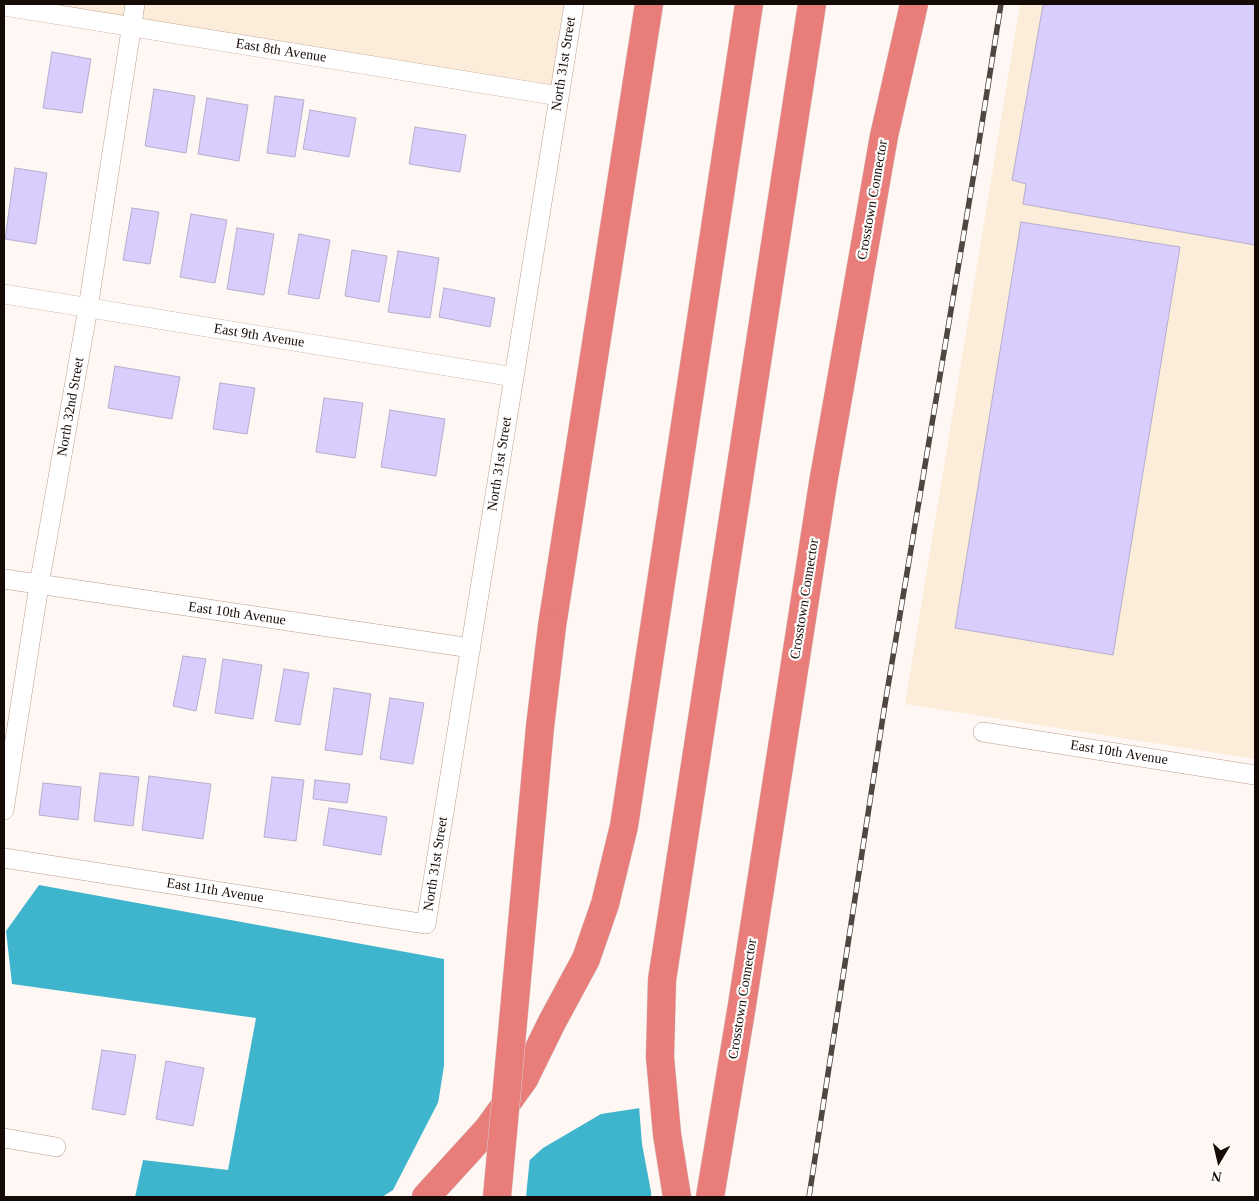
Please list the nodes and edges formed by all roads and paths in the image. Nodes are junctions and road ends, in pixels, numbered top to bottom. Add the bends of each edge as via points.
1 (134, 4) edge
2 (574, 4) edge
3 (649, 4) edge
4 (749, 4) edge
5 (812, 4) edge
6 (904, 4) edge
7 (914, 4) edge
8 (4, 6) edge
9 (131, 26) junction
10 (559, 96) junction
11 (884, 136) junction
12 (4, 294) edge
13 (88, 308) junction
14 (514, 377) junction
15 (4, 579) edge
16 (40, 585) junction
17 (471, 648) junction
18 (983, 732) dead end
19 (1255, 775) edge
20 (4, 810) edge
21 (4, 858) edge
22 (426, 924) joint
23 (4, 1138) edge
24 (56, 1147) dead end
25 (426, 1197) edge
26 (497, 1197) edge
27 (677, 1197) edge
28 (710, 1197) edge

1 - 9 street, North 32nd Street
2 - 10 street, North 31st Street
3 - 26 highway, bridge via 552,626
4 - 25 highway via 624,826 605,904 586,959 524,1079 488,1129
5 - 27 highway via 662,980 660,1057
6 - 11 highway
7 - 11 highway, Crosstown Connector
8 - 9 street, East 8th Avenue
9 - 10 street, East 8th Avenue
9 - 13 street, North 32nd Street
10 - 14 street, North 31st Street
11 - 28 highway, Crosstown Connector via 823,483
12 - 13 street, East 9th Avenue
13 - 14 street, East 9th Avenue
13 - 16 street, North 32nd Street
14 - 17 street, North 31st Street
15 - 16 street, East 10th Avenue
16 - 17 street, East 10th Avenue
16 - 20 street, North 32nd Street
17 - 22 street, North 31st Street
18 - 19 street, East 10th Avenue
21 - 22 street, East 11th Avenue
23 - 24 street

